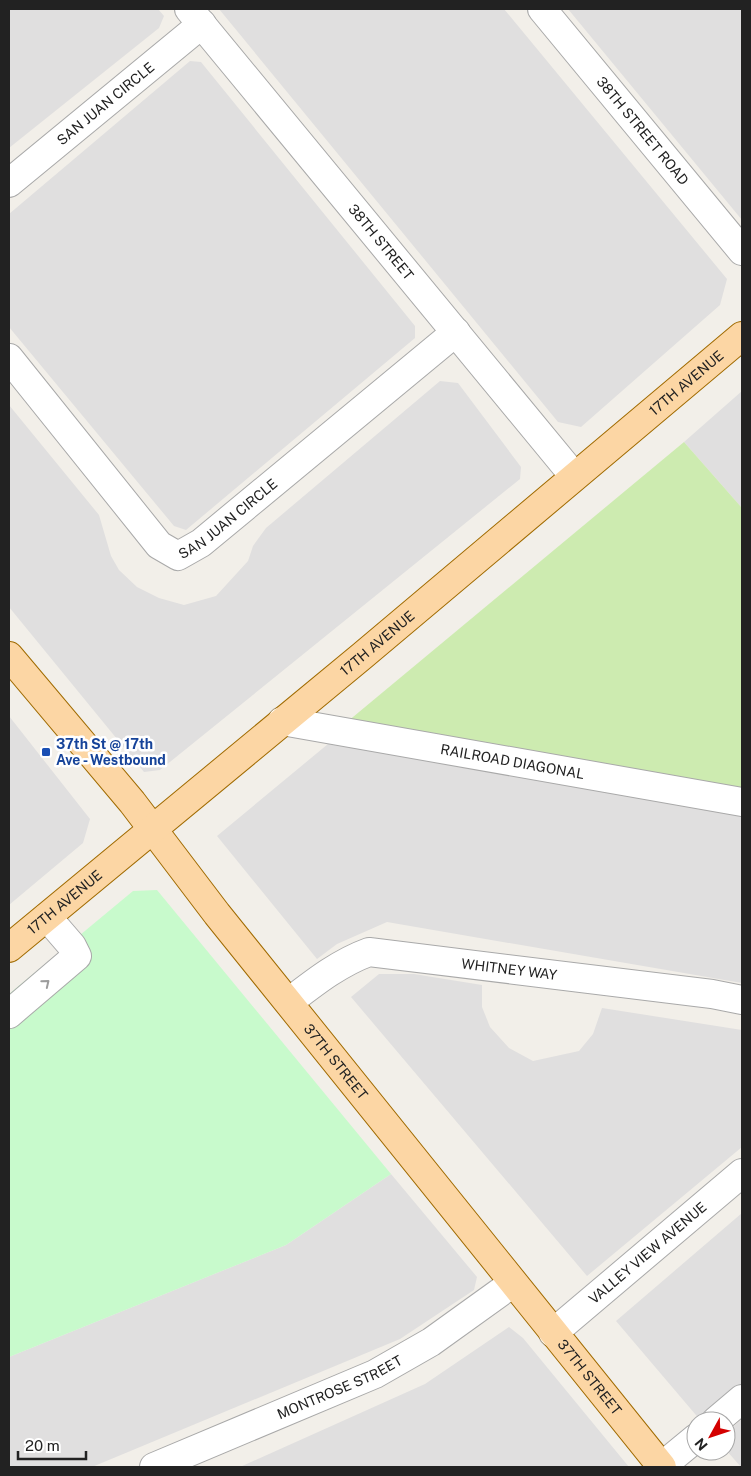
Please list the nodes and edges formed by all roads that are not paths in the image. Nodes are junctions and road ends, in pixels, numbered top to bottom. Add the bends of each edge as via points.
1 (542, 9) edge
2 (196, 16) edge
3 (9, 183) edge
4 (742, 252) edge
5 (456, 332) junction
6 (742, 336) edge
7 (9, 358) edge
8 (574, 476) junction
9 (9, 656) edge
10 (282, 721) junction
11 (742, 802) edge
12 (152, 830) junction
13 (47, 917) junction
14 (9, 948) edge
15 (742, 1000) edge
16 (289, 1002) junction
17 (9, 1014) edge
18 (742, 1173) edge
19 (513, 1283) junction
20 (553, 1333) junction
21 (742, 1400) edge
22 (728, 1411) edge
23 (686, 1447) edge
24 (154, 1467) edge
25 (662, 1467) edge

1 - 4 street, 38TH STREET ROAD
2 - 3 street, SAN JUAN CIRCLE
2 - 5 street, 38TH STREET
5 - 7 street, SAN JUAN CIRCLE via 201,543 178,556 159,545
5 - 8 street, 38TH STREET
6 - 8 main road, 17TH AVENUE
8 - 10 main road, 17TH AVENUE
9 - 12 main road, 37TH STREET
10 - 11 street, RAILROAD DIAGONAL
10 - 12 main road, 17TH AVENUE
12 - 13 main road, 17TH AVENUE
12 - 16 main road, 37TH STREET
13 - 14 main road, 17TH AVENUE
17 -> 13 street via 77,956
15 - 16 street, WHITNEY WAY via 369,952 321,976
16 - 19 main road, 37TH STREET
18 - 20 street, VALLEY VIEW AVENUE
19 - 20 main road, 37TH STREET
19 - 24 street, MONTROSE STREET via 431,1342 375,1374
20 - 25 main road, 37TH STREET
21 - 22 street
23 - 25 street

